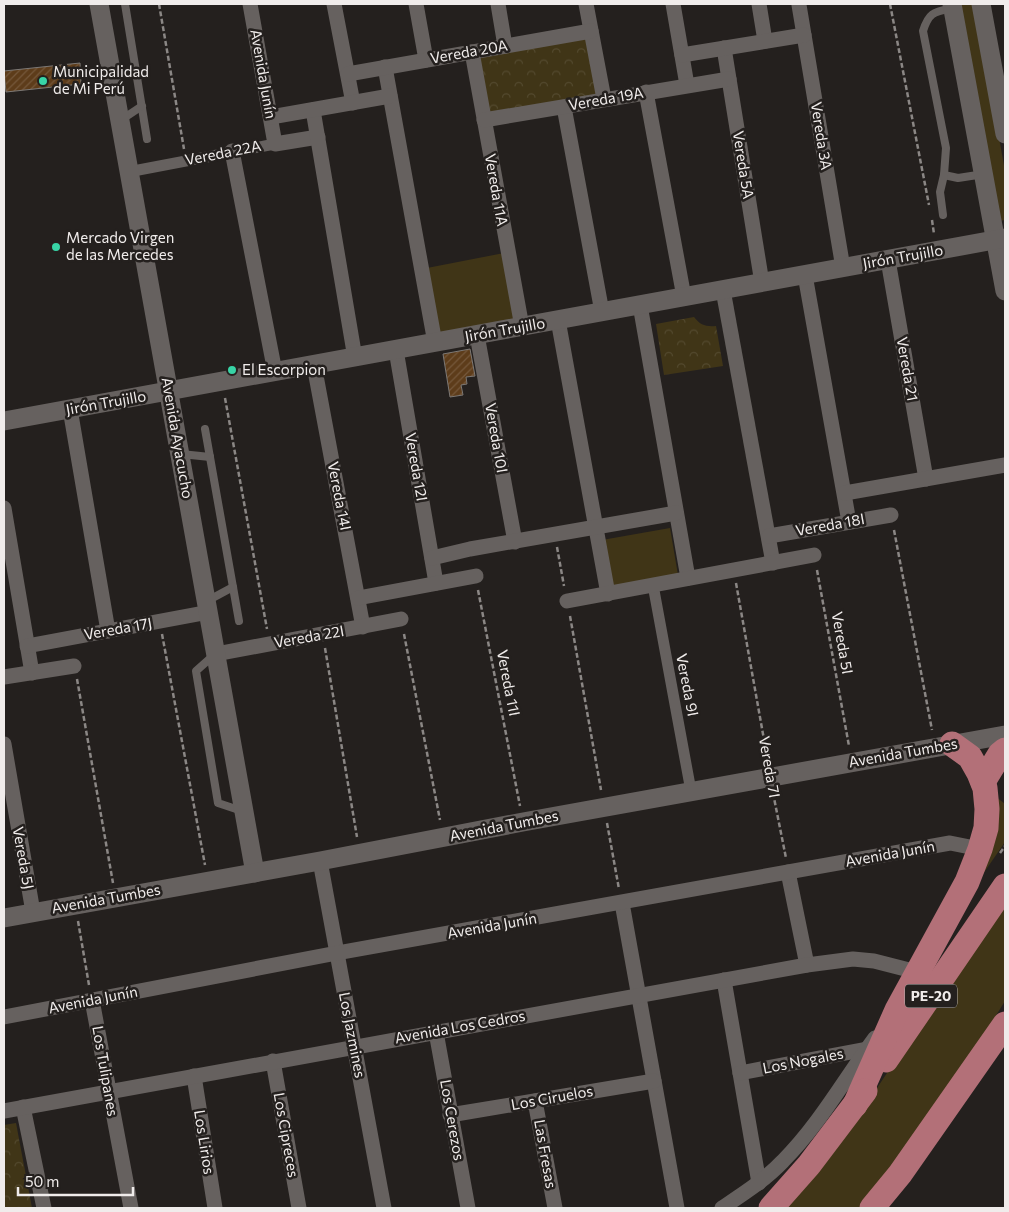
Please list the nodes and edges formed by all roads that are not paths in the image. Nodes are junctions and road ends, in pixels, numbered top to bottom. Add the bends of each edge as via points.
1 (99, 4) edge
2 (125, 4) edge
3 (250, 4) edge
4 (334, 4) edge
5 (416, 4) edge
6 (498, 4) edge
7 (586, 4) edge
8 (673, 4) edge
9 (759, 4) edge
10 (799, 4) edge
11 (981, 4) edge
12 (953, 6) edge
13 (591, 31) junction
14 (804, 34) junction
15 (766, 41) junction
16 (506, 46) junction
17 (724, 48) junction
18 (472, 52) junction
19 (682, 55) junction
20 (426, 60) junction
21 (384, 67) junction
22 (348, 74) junction
23 (729, 79) junction
24 (687, 86) junction
25 (646, 92) junction
26 (390, 96) junction
27 (604, 99) junction
28 (353, 103) junction
29 (142, 106) junction
30 (564, 107) junction
31 (313, 110) junction
32 (271, 117) junction
33 (484, 120) junction
34 (120, 122) junction
35 (1005, 134) edge
36 (318, 136) junction
37 (147, 139) dead end
38 (275, 144) junction
39 (232, 151) junction
40 (128, 172) junction
41 (984, 174) junction
42 (944, 175) junction
43 (943, 215) dead end
44 (1000, 239) edge
45 (888, 260) junction
46 (843, 268) junction
47 (805, 275) junction
48 (762, 283) junction
49 (723, 290) junction
50 (1005, 291) edge
51 (684, 297) junction
52 (640, 305) junction
53 (602, 312) junction
54 (558, 320) junction
55 (522, 327) junction
56 (478, 335) junction
57 (436, 343) junction
58 (396, 350) junction
59 (355, 358) junction
60 (314, 365) junction
61 (275, 372) junction
62 (168, 392) junction
63 (70, 409) junction
64 (4, 421) edge
65 (205, 429) dead end
66 (179, 453) junction
67 (210, 457) junction
68 (1005, 465) edge
69 (926, 479) junction
70 (845, 493) junction
71 (4, 508) edge
72 (676, 513) junction
73 (891, 515) road end
74 (849, 522) junction
75 (596, 527) junction
76 (769, 536) junction
77 (515, 542) junction
78 (814, 555) road end
79 (432, 558) junction
80 (773, 562) junction
81 (476, 576) road end
82 (688, 578) junction
83 (436, 583) junction
84 (653, 585) junction
85 (233, 586) junction
86 (608, 594) junction
87 (358, 598) junction
88 (567, 601) road end
89 (208, 607) junction
90 (402, 619) road end
91 (239, 621) dead end
92 (363, 627) junction
93 (108, 631) junction
94 (27, 646) junction
95 (216, 654) junction
96 (74, 666) road end
97 (32, 673) junction
98 (4, 677) edge
99 (1005, 735) edge
100 (4, 744) edge
101 (944, 746) junction
102 (994, 765) edge
103 (691, 791) junction
104 (1005, 795) edge
105 (980, 850) junction
106 (320, 861) junction
107 (788, 872) junction
108 (255, 873) junction
109 (1005, 886) edge
110 (622, 903) junction
111 (33, 912) junction
112 (4, 918) edge
113 (337, 953) junction
114 (807, 965) junction
115 (917, 972) junction
116 (724, 980) junction
117 (638, 995) junction
118 (92, 1000) junction
119 (897, 1010) junction
120 (4, 1016) edge
121 (1005, 1024) edge
122 (436, 1032) junction
123 (355, 1047) junction
124 (867, 1049) junction
125 (273, 1061) junction
126 (740, 1073) junction
127 (194, 1076) junction
128 (654, 1081) junction
129 (109, 1092) junction
130 (535, 1101) junction
131 (855, 1105) junction
132 (23, 1107) junction
133 (4, 1111) edge
134 (450, 1115) junction
135 (758, 1183) junction
136 (44, 1208) edge
137 (130, 1208) edge
138 (215, 1208) edge
139 (300, 1208) edge
140 (384, 1208) edge
141 (468, 1208) edge
142 (555, 1208) edge
143 (677, 1208) edge
144 (722, 1208) edge
145 (771, 1208) edge
146 (872, 1208) edge

1 - 34 street, Avenida Ayacucho
2 - 29 lane
3 - 32 street, Avenida Junín
4 - 22 street
5 - 20 street
6 - 16 street
7 - 13 street
8 - 19 street
9 - 15 street
10 - 14 street, Vereda 3A
11 - 35 street
12 - 41 street
12 - 42 lane via 928,17 923,31 946,148
13 - 16 street, Vereda 20A
13 - 27 street
14 - 15 street
14 - 46 street, Vereda 3A
15 - 17 street
16 - 18 street, Vereda 20A
17 - 19 street
17 - 23 street, Vereda 5A
18 - 20 street, Vereda 20A
18 - 33 street, Vereda 11A
19 - 24 street
20 - 21 street, Vereda 20A
21 - 22 street, Vereda 20A
21 - 26 street
22 - 28 street
23 - 24 street, Vereda 19A
23 - 48 street, Vereda 5A
24 - 25 street, Vereda 19A
25 - 27 street, Vereda 19A
25 - 51 street
26 - 28 street
26 - 57 street
27 - 30 street, Vereda 19A
28 - 31 street
29 - 34 lane
29 - 37 lane
30 - 33 street, Vereda 19A
30 - 53 street
31 - 32 street
31 - 36 street
32 - 38 street, Avenida Junín
33 - 55 street, Vereda 11A
34 - 40 street, Avenida Ayacucho
36 - 38 street, Vereda 22A
36 - 59 street
38 - 39 street, Vereda 22A
39 - 40 street, Vereda 22A
39 - 61 street
40 - 62 street, Avenida Ayacucho
41 - 42 lane via 958,178
41 - 44 street
42 - 43 lane via 940,192
44 - 45 street, Jirón Trujillo
44 - 50 street
45 - 46 street, Jirón Trujillo
45 - 69 street, Vereda 21
46 - 47 street, Jirón Trujillo
47 - 48 street, Jirón Trujillo
47 - 70 street
48 - 49 street, Jirón Trujillo
49 - 51 street, Jirón Trujillo
49 - 76 street
51 - 52 street, Jirón Trujillo
52 - 53 street, Jirón Trujillo
52 - 72 street
53 - 54 street, Jirón Trujillo
54 - 55 street, Jirón Trujillo
54 - 75 street
55 - 56 street, Jirón Trujillo
56 - 57 street, Jirón Trujillo
56 - 77 street, Vereda 10I
57 - 58 street, Jirón Trujillo
58 - 59 street, Jirón Trujillo
58 - 79 street, Vereda 12I
59 - 60 street, Jirón Trujillo
60 - 61 street, Jirón Trujillo
60 - 87 street, Vereda 14I
61 - 62 street, Jirón Trujillo
62 - 63 street, Jirón Trujillo
62 - 66 street, Avenida Ayacucho
63 - 64 street, Jirón Trujillo
63 - 93 street
65 - 67 lane
66 - 67 lane
66 - 89 street, Avenida Ayacucho
67 - 85 lane
68 - 69 street
69 - 70 street
70 - 74 street
71 - 94 street
72 - 75 street
72 - 82 street
73 - 74 street, Vereda 18I
74 - 76 street, Vereda 18I
75 - 77 street
75 - 86 street
76 - 80 street
77 - 79 street
78 - 80 street
79 - 83 street, Vereda 12I
80 - 82 street
81 - 83 street
82 - 84 street
83 - 87 street
84 - 86 street
84 - 103 street, Vereda 9I
85 - 89 lane
85 - 91 lane
86 - 88 street
87 - 92 street, Vereda 14I
89 - 93 street, Vereda 17J via 160,622
89 - 95 street, Avenida Ayacucho
90 - 92 street, Vereda 22I
92 - 95 street, Vereda 22I
93 - 94 street, Vereda 17J
94 - 97 street
95 - 108 street, Avenida Ayacucho
96 - 97 street
97 - 98 street
99 - 101 street, Avenida Tumbes
100 - 111 street, Vereda 5J
101 - 102 highway
101 - 103 street, Avenida Tumbes
102 - 104 highway via 994,779
102 - 105 highway
103 - 106 street, Avenida Tumbes
105 - 107 street, Avenida Junín via 950,843
105 - 115 highway via 967,882
106 - 108 street, Avenida Tumbes
106 - 113 street, Los Jazmines
107 - 110 street, Avenida Junín
107 - 114 street
108 - 111 street, Avenida Tumbes
109 - 131 highway, PE-20
110 - 113 street, Avenida Junín
110 - 117 street
111 - 112 street, Avenida Tumbes
113 - 118 street, Avenida Junín
113 - 123 street, Los Jazmines
114 - 115 street, Avenida Los Cedros via 853,959
114 - 116 street, Avenida Los Cedros
115 - 119 highway
116 - 117 street, Avenida Los Cedros
116 - 126 street
117 - 122 street, Avenida Los Cedros
117 - 128 street
118 - 120 street, Avenida Junín
118 - 129 street, Los Tulipanes
119 - 124 street
119 - 131 highway
121 - 146 highway via 906,1166
122 - 123 street, Avenida Los Cedros
122 - 134 street, Los Cerezos
123 - 125 street, Avenida Los Cedros
123 - 140 street, Los Jazmines
124 - 126 street, Los Nogales
124 - 135 street via 821,1117 782,1162
125 - 127 street, Avenida Los Cedros
125 - 139 street, Los Cipreces
126 - 135 street
127 - 129 street, Avenida Los Cedros
127 - 138 street, Los Lirios
128 - 130 street, Los Ciruelos
128 - 143 street
129 - 132 street, Avenida Los Cedros
129 - 137 street, Los Tulipanes
130 - 134 street, Los Ciruelos
130 - 142 street, Las Fresas
131 - 145 highway, PE-20
132 - 133 street, Avenida Los Cedros
132 - 136 street
134 - 141 street, Los Cerezos
135 - 144 street

